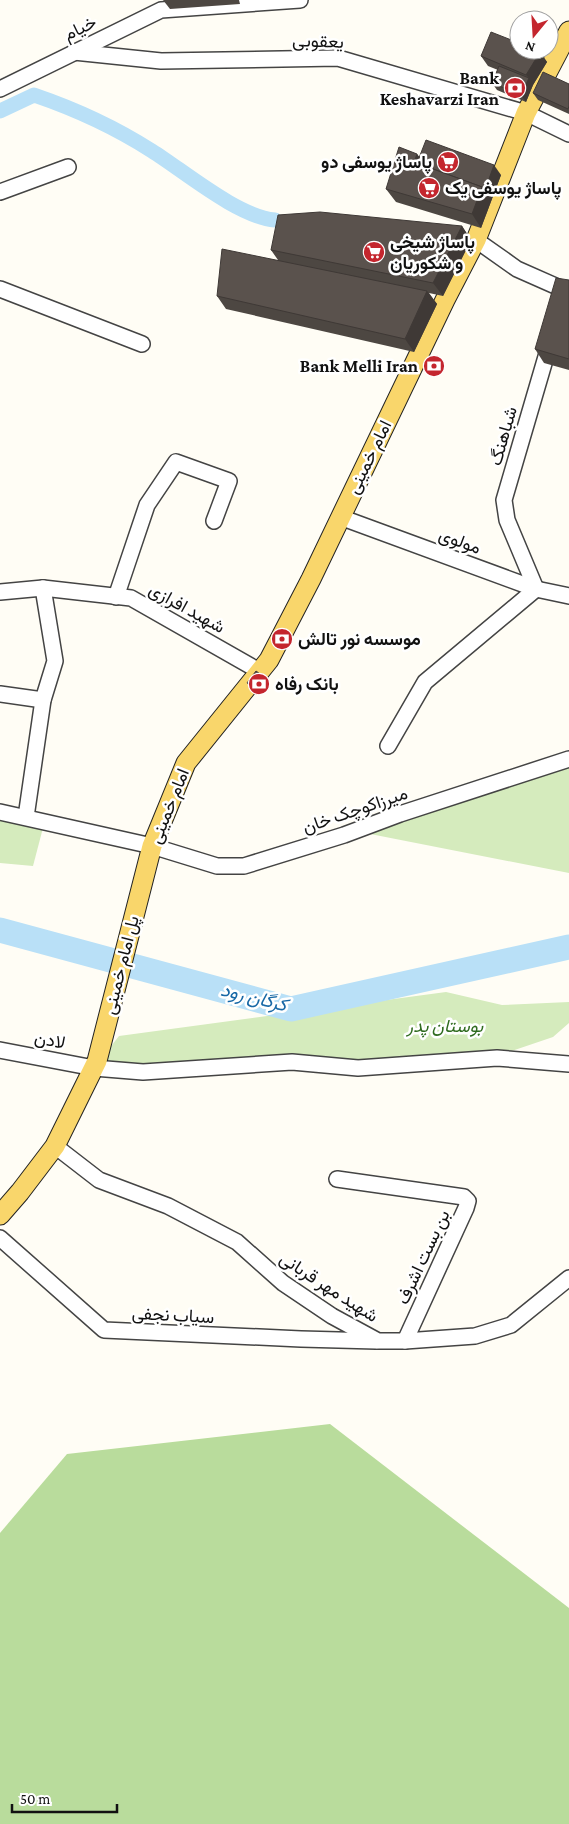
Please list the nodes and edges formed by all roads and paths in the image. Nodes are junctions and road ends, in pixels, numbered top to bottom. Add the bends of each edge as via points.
1 (300, 0) edge
2 (569, 30) edge
3 (74, 52) junction
4 (0, 89) edge
5 (526, 113) junction
6 (569, 134) edge
7 (68, 167) dead end
8 (0, 192) edge
9 (476, 240) junction
10 (0, 288) edge
11 (567, 292) edge
12 (560, 308) edge
13 (555, 326) edge
14 (142, 344) dead end
15 (340, 517) junction
16 (214, 521) dead end
17 (43, 588) junction
18 (536, 589) junction
19 (0, 592) edge
20 (569, 596) edge
21 (116, 597) junction
22 (261, 672) junction
23 (0, 694) edge
24 (43, 700) junction
25 (388, 746) dead end
26 (569, 759) edge
27 (0, 812) edge
28 (26, 817) junction
29 (152, 846) junction
30 (146, 869) joint
31 (0, 1050) edge
32 (569, 1064) edge
33 (95, 1065) junction
34 (55, 1146) junction
35 (336, 1179) dead end
36 (0, 1215) edge
37 (0, 1238) edge
38 (569, 1278) edge
39 (378, 1341) junction
40 (405, 1342) junction

1 - 3 street, خیام via 161,10
2 - 5 main road, امام خمینی
3 - 4 street, خیام
3 - 5 street, یعقوبی via 161,61 338,58
5 - 6 street, یعقوبی
5 - 9 main road, امام خمینی
7 - 8 street
9 - 11 street via 517,269
9 - 15 main road, امام خمینی
10 - 14 street
11 - 12 street
13 - 18 street, شباهنگ via 504,500 507,520
15 - 18 street, مولوی
15 - 22 main road, امام خمینی via 274,652
16 - 21 street via 229,481 176,462 148,505
17 - 19 street, شهید افرازی
17 - 21 street, شهید افرازی
17 - 24 street via 55,661
18 - 20 street, مولوی
18 - 25 street via 425,682
21 - 22 street, شهید افرازی via 131,598
22 - 29 main road, امام خمینی via 186,762
23 - 24 street
24 - 28 street
26 - 29 street, میرزاکوچک خان via 244,866 217,866
27 - 28 street, میرزاکوچک خان
28 - 29 street, میرزاکوچک خان
29 - 30 main road, امام خمینی
30 - 33 main road, پل امام خمینی
31 - 33 street, لادن
32 - 33 street, لادن via 496,1058 358,1068 292,1062 143,1072
33 - 34 main road
34 - 36 main road
34 - 39 street, شهید مهر قربانی via 99,1180 168,1206 237,1242 283,1283 332,1316
35 - 40 street, بن بست اشرف via 464,1196 468,1202
37 - 39 street, سیاب نجفی via 104,1330
38 - 40 street, شهید مهر قربانی via 511,1325 475,1336
39 - 40 street, شهید مهر قربانی

